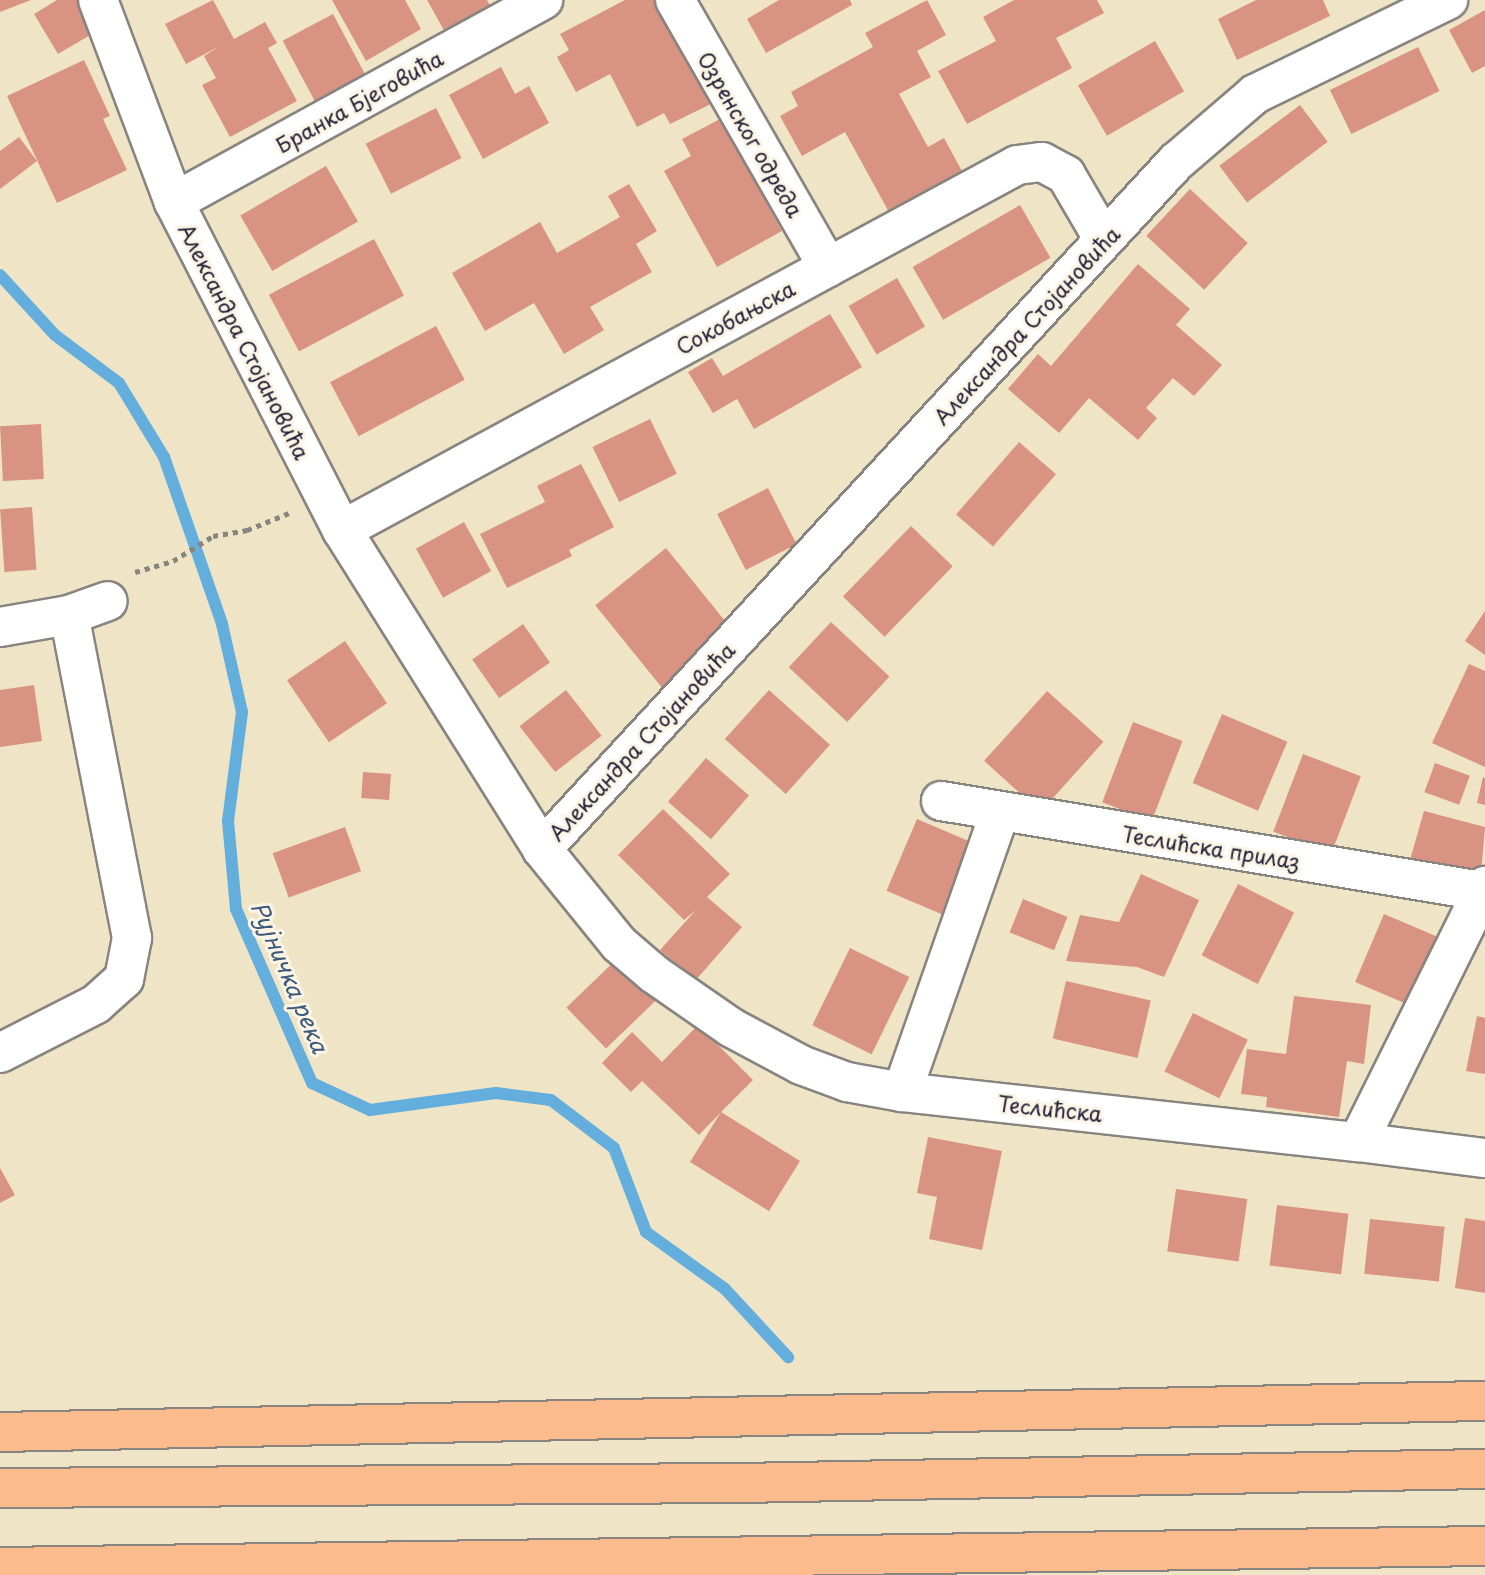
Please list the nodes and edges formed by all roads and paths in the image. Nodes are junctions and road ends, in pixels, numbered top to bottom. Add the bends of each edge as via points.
1 (98, 0) edge
2 (543, 0) edge
3 (675, 0) edge
4 (1448, 0) edge
5 (174, 202) junction
6 (1104, 240) junction
7 (828, 267) junction
8 (247, 530) dead end
9 (342, 530) junction
10 (108, 601) joint
11 (69, 615) junction
12 (0, 627) edge
13 (941, 801) dead end
14 (1000, 812) junction
15 (542, 849) junction
16 (1483, 889) edge
17 (0, 1053) edge
18 (902, 1092) junction
19 (1358, 1142) junction
20 (1485, 1158) edge
21 (1485, 1401) edge
22 (0, 1432) edge
23 (1485, 1469) edge
24 (0, 1489) edge
25 (1485, 1546) edge
26 (0, 1567) edge

1 - 5 street, Александра Стојановића
2 - 5 street, Бранка Бјеговића
3 - 7 street, Озренског одреда
4 - 6 street, Александра Стојановића via 1255,94 1176,162
5 - 9 street, Александра Стојановића
6 - 7 street, Сокобањска via 1066,175 1042,162 1017,165
6 - 15 street, Александра Стојановића
7 - 9 street, Сокобањска
8 - 10 path via 213,536 184,555 135,572 123,591
9 - 15 street, Александра Стојановића
10 - 11 street
11 - 12 street
11 - 17 street via 132,938 124,979 96,1004
13 - 14 street, Теслићска прилаз
14 - 16 street, Теслићска прилаз
14 - 18 street
15 - 18 street, Теслићска via 619,944 689,999 801,1065 847,1082
16 - 19 street
18 - 19 street, Теслићска
19 - 20 street, Теслићска
21 - 22 main road
23 - 24 main road via 740,1483
25 - 26 main road

